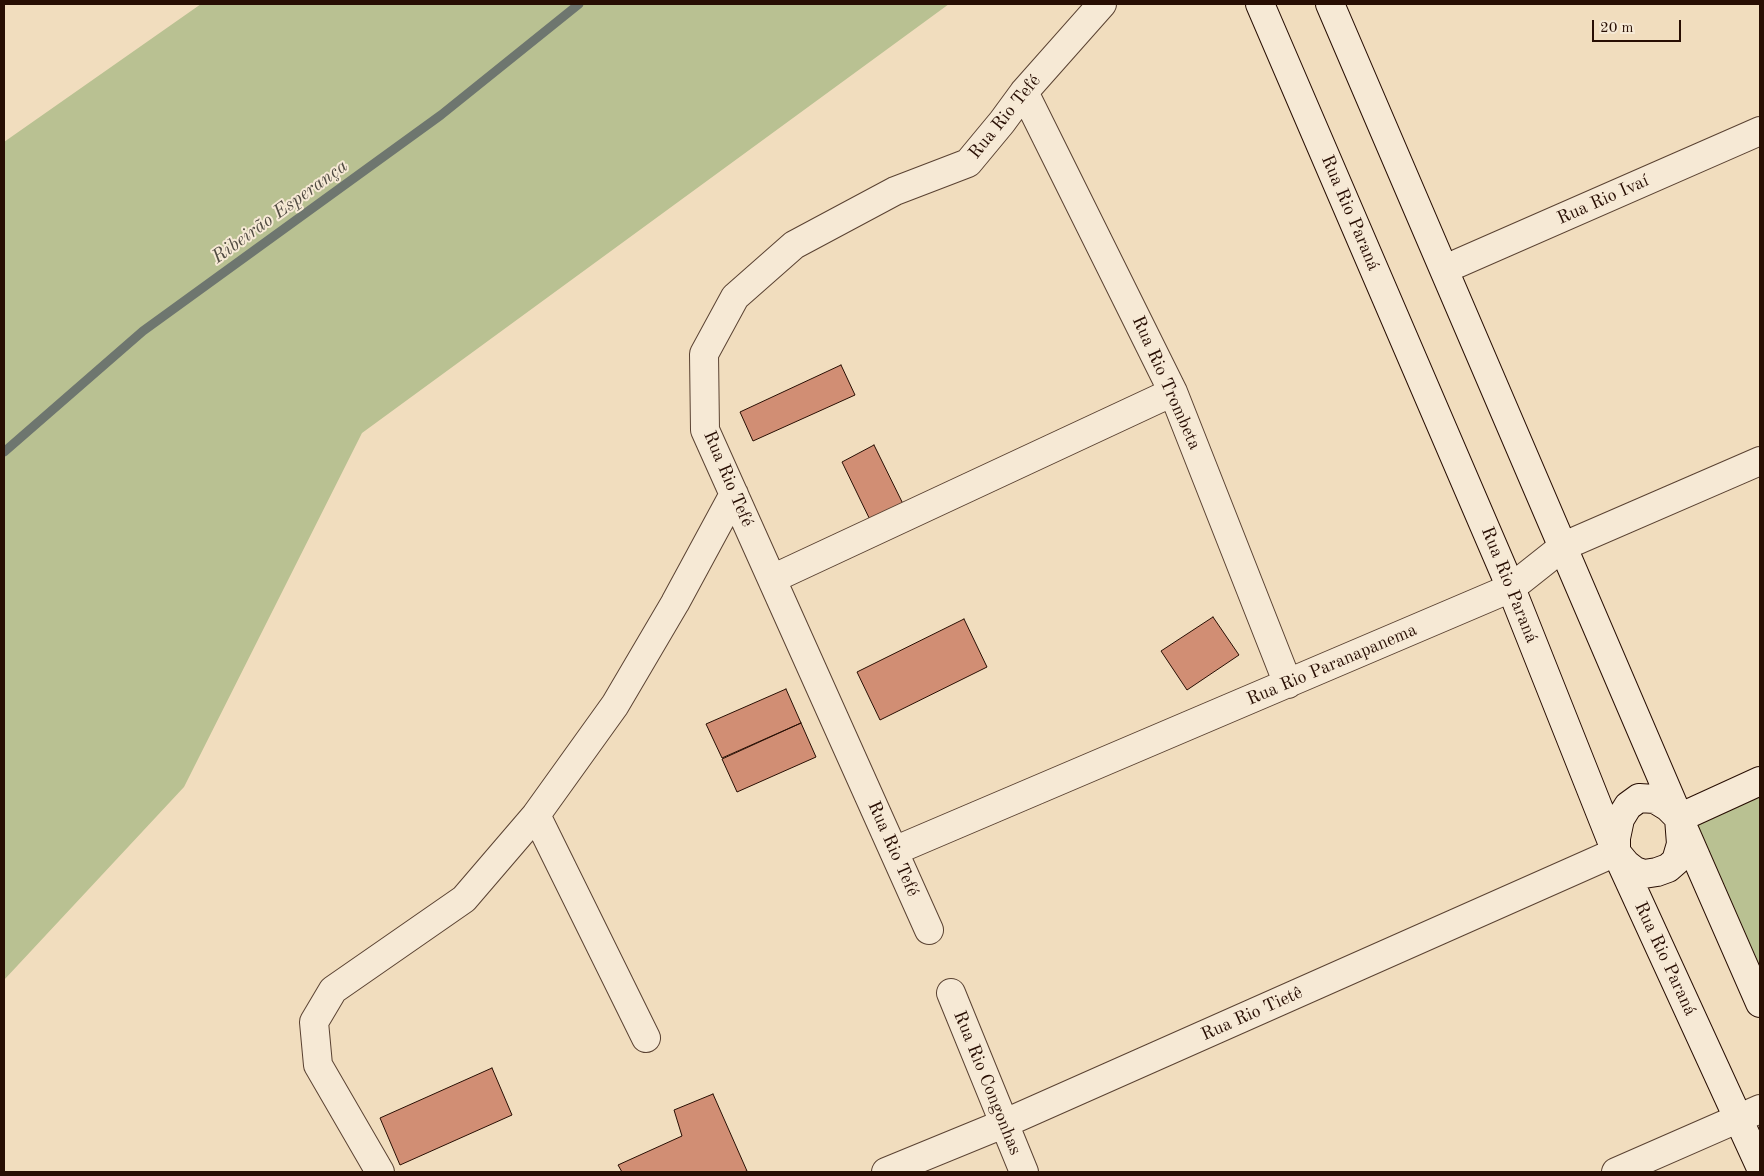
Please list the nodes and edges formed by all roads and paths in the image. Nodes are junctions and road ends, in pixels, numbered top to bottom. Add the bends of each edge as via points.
1 (1102, 4) edge
2 (1260, 4) edge
3 (1332, 4) edge
4 (1024, 92) junction
5 (1760, 132) edge
6 (1445, 269) junction
7 (1173, 392) junction
8 (1760, 462) edge
9 (734, 494) junction
10 (1564, 546) junction
11 (772, 579) junction
12 (1511, 588) junction
13 (1288, 684) junction
14 (1760, 781) edge
15 (536, 815) junction
16 (1679, 818) junction
17 (894, 851) junction
18 (1616, 852) junction
19 (929, 930) dead end
20 (951, 993) dead end
21 (1760, 1003) edge
22 (646, 1038) dead end
23 (1750, 1114) edge
24 (1003, 1124) junction
25 (1760, 1166) edge
26 (380, 1172) edge
27 (886, 1172) edge
28 (1024, 1172) edge
29 (1616, 1172) edge

1 - 4 street, Rua Rio Tefé
2 - 12 street, Rua Rio Paraná
3 - 6 street
4 - 7 street, Rua Rio Trombeta
4 - 9 street, Rua Rio Tefé via 968,163 895,191 794,245 735,297 704,354 705,430
5 - 6 street, Rua Rio Ivaí
6 - 10 street
7 - 11 street
7 - 13 street, Rua Rio Trombeta
8 - 10 street, Rua Rio Paranapanema
9 - 11 street, Rua Rio Tefé
9 - 15 street via 676,603 615,705
10 - 12 street, Rua Rio Paranapanema
10 - 16 street
11 - 17 street, Rua Rio Tefé
12 - 13 street, Rua Rio Paranapanema
12 - 18 street, Rua Rio Paraná
13 - 17 street, Rua Rio Paranapanema
14 - 16 street
15 - 22 street
15 - 26 street via 464,899 333,990 314,1022 318,1065
16 - 18 street via 1668,806 1654,799 1639,798 1628,806 1620,819
16 - 18 street via 1681,844 1676,861 1668,868 1644,874 1626,864
16 - 21 street
17 - 19 street, Rua Rio Tefé
18 - 23 street, Rua Rio Paraná
18 - 24 street, Rua Rio Tietê
20 - 24 street, Rua Rio Congonhas
23 - 25 street, Rua Rio Paraná
23 - 29 street
24 - 27 street, Rua Rio Tietê
24 - 28 street, Rua Rio Congonhas

